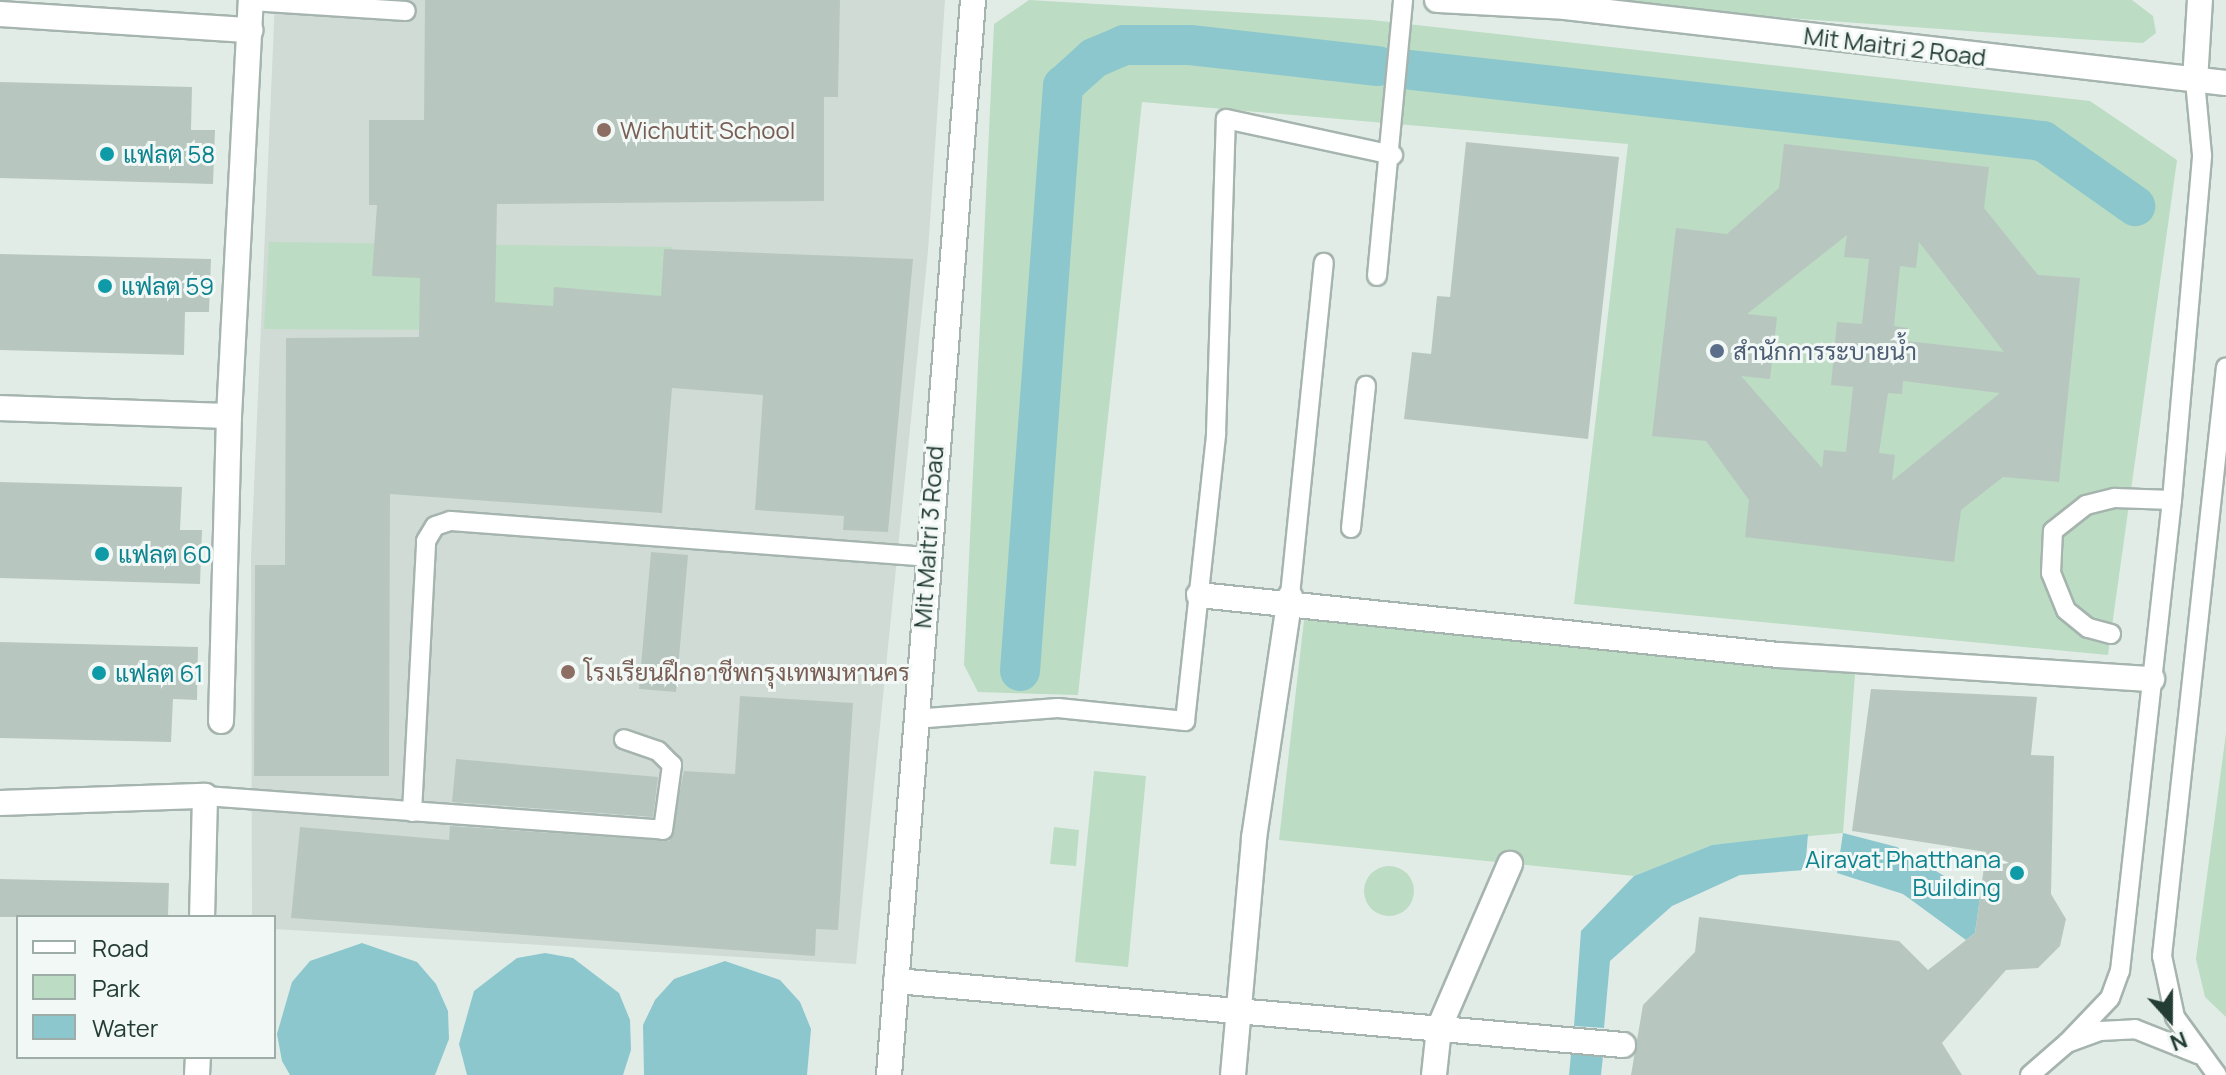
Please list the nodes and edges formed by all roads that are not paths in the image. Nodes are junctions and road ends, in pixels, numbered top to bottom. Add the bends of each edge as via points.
1 (973, 0) edge
2 (1403, 0) edge
3 (1437, 0) edge
4 (2200, 0) edge
5 (251, 1) edge
6 (1573, 4) edge
7 (406, 11) dead end
8 (0, 14) edge
9 (250, 30) junction
10 (2195, 81) junction
11 (2226, 83) edge
12 (1393, 155) junction
13 (1324, 263) dead end
14 (1377, 276) dead end
15 (2226, 367) edge
16 (1366, 386) dead end
17 (0, 408) edge
18 (229, 416) junction
19 (2172, 500) junction
20 (2219, 512) edge
21 (1351, 528) dead end
22 (925, 557) junction
23 (1199, 595) junction
24 (1289, 605) junction
25 (2111, 634) dead end
26 (2152, 679) junction
27 (914, 719) junction
28 (221, 721) dead end
29 (624, 739) dead end
30 (205, 796) junction
31 (0, 803) edge
32 (412, 812) junction
33 (1510, 864) dead end
34 (202, 915) edge
35 (896, 981) junction
36 (1239, 1010) junction
37 (1439, 1028) junction
38 (2067, 1043) junction
39 (1623, 1045) dead end
40 (2200, 1056) junction
41 (889, 1075) edge
42 (1233, 1075) edge
43 (1434, 1075) edge
44 (2030, 1075) edge
45 (2217, 1075) edge

1 - 22 street, Mit Maitri 3 Road
2 - 12 lane
3 - 6 street, Mit Maitri 2 Road
4 - 10 street
5 - 7 lane
5 - 9 street
6 - 10 street, Mit Maitri 2 Road
8 - 9 street
9 - 18 street
10 - 11 street, Mit Maitri 2 Road
10 - 19 lane via 2202,155
12 - 14 lane
12 - 23 lane via 1226,119 1216,434
13 - 24 lane
15 - 20 lane
16 - 21 lane
17 - 18 street
18 - 28 street
19 - 25 lane via 2115,498 2086,505 2053,531 2051,573 2066,610 2088,628
19 - 26 lane
20 - 40 lane via 2162,956 2175,1017
22 - 27 street, Mit Maitri 3 Road
22 - 32 lane via 450,521 435,526 426,541
23 - 24 street
23 - 27 lane via 1185,721 1058,708
24 - 26 street via 1779,655
24 - 36 street via 1254,838
26 - 38 lane via 2120,971 2110,998
27 - 35 street, Mit Maitri 3 Road
29 - 32 lane via 658,751 672,765 663,830
30 - 31 street
30 - 32 lane
30 - 34 street
33 - 37 street
35 - 36 street
35 - 41 street, Mit Maitri 3 Road
36 - 37 street
36 - 42 street
37 - 39 street
37 - 43 street
38 - 40 lane via 2100,1031 2135,1029 2170,1038
38 - 44 lane
40 - 45 lane

